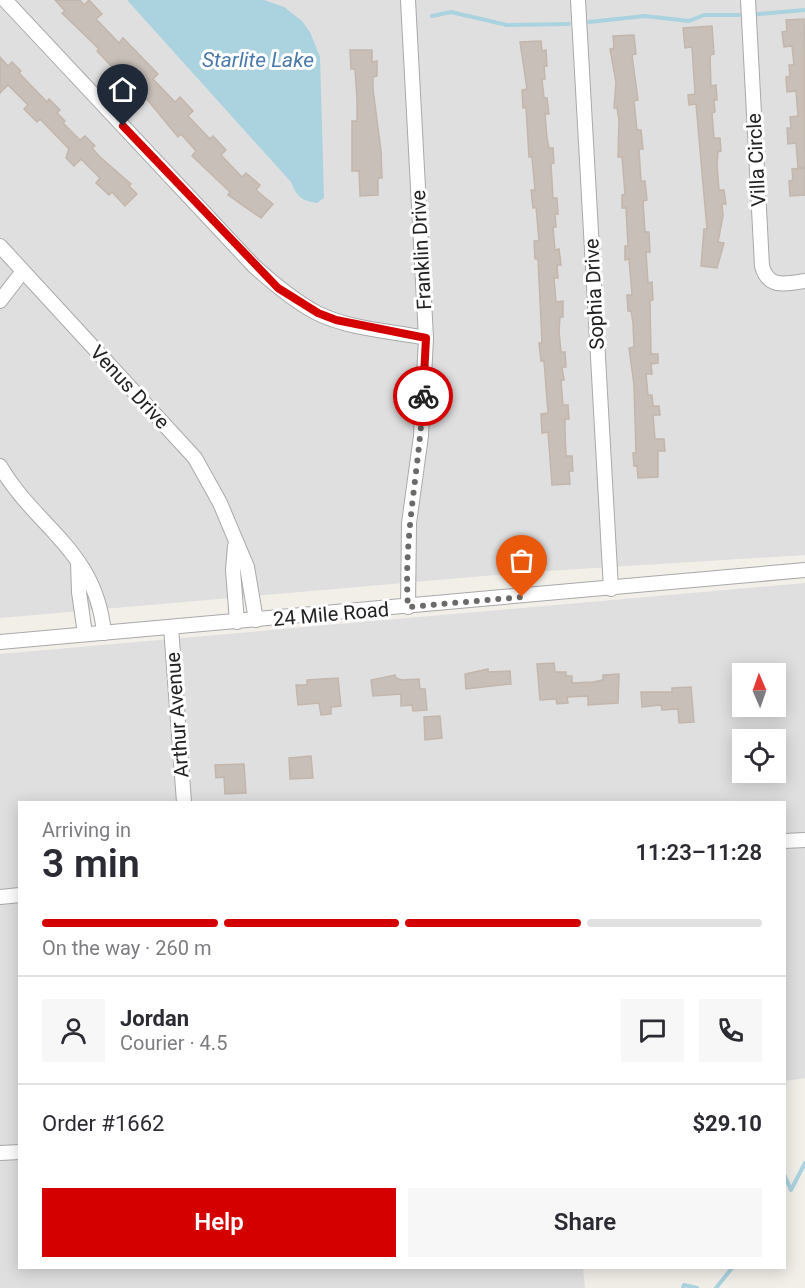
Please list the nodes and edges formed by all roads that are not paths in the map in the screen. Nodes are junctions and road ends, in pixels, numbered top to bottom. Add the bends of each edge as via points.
1 (4, 0) edge
2 (408, 0) edge
3 (578, 0) edge
4 (748, 0) edge
5 (0, 246) edge
6 (23, 271) junction
7 (805, 281) edge
8 (0, 301) edge
9 (426, 338) junction
10 (0, 466) edge
11 (236, 544) junction
12 (78, 562) junction
13 (805, 570) edge
14 (611, 589) junction
15 (408, 607) junction
16 (256, 620) junction
17 (237, 622) junction
18 (171, 627) junction
19 (104, 633) junction
20 (85, 634) junction
21 (0, 642) edge
22 (184, 801) edge
23 (805, 840) edge
24 (786, 841) edge
25 (18, 895) edge
26 (0, 897) edge
27 (18, 1152) edge
28 (0, 1153) edge

1 - 9 street via 278,288 336,320
2 - 9 street, Franklin Drive
3 - 14 street, Sophia Drive
4 - 7 street, Villa Circle via 764,276 772,283 784,285
5 - 6 street, Venus Drive
6 - 8 street
6 - 11 street, Venus Drive via 189,450 211,483
9 - 15 street, Franklin Drive via 421,436 409,523
10 - 12 street
11 - 16 street, Venus Drive via 247,567
11 - 17 street, Venus Drive via 233,570
12 - 19 street via 96,590
12 - 20 street
13 - 14 street, 24 Mile Road
14 - 15 street, 24 Mile Road
15 - 16 street, 24 Mile Road
16 - 17 street, 24 Mile Road
17 - 18 street, 24 Mile Road
18 - 19 street, 24 Mile Road
18 - 22 street, Arthur Avenue
19 - 20 street, 24 Mile Road
20 - 21 street, 24 Mile Road
23 - 24 street
25 - 26 street
27 - 28 street

